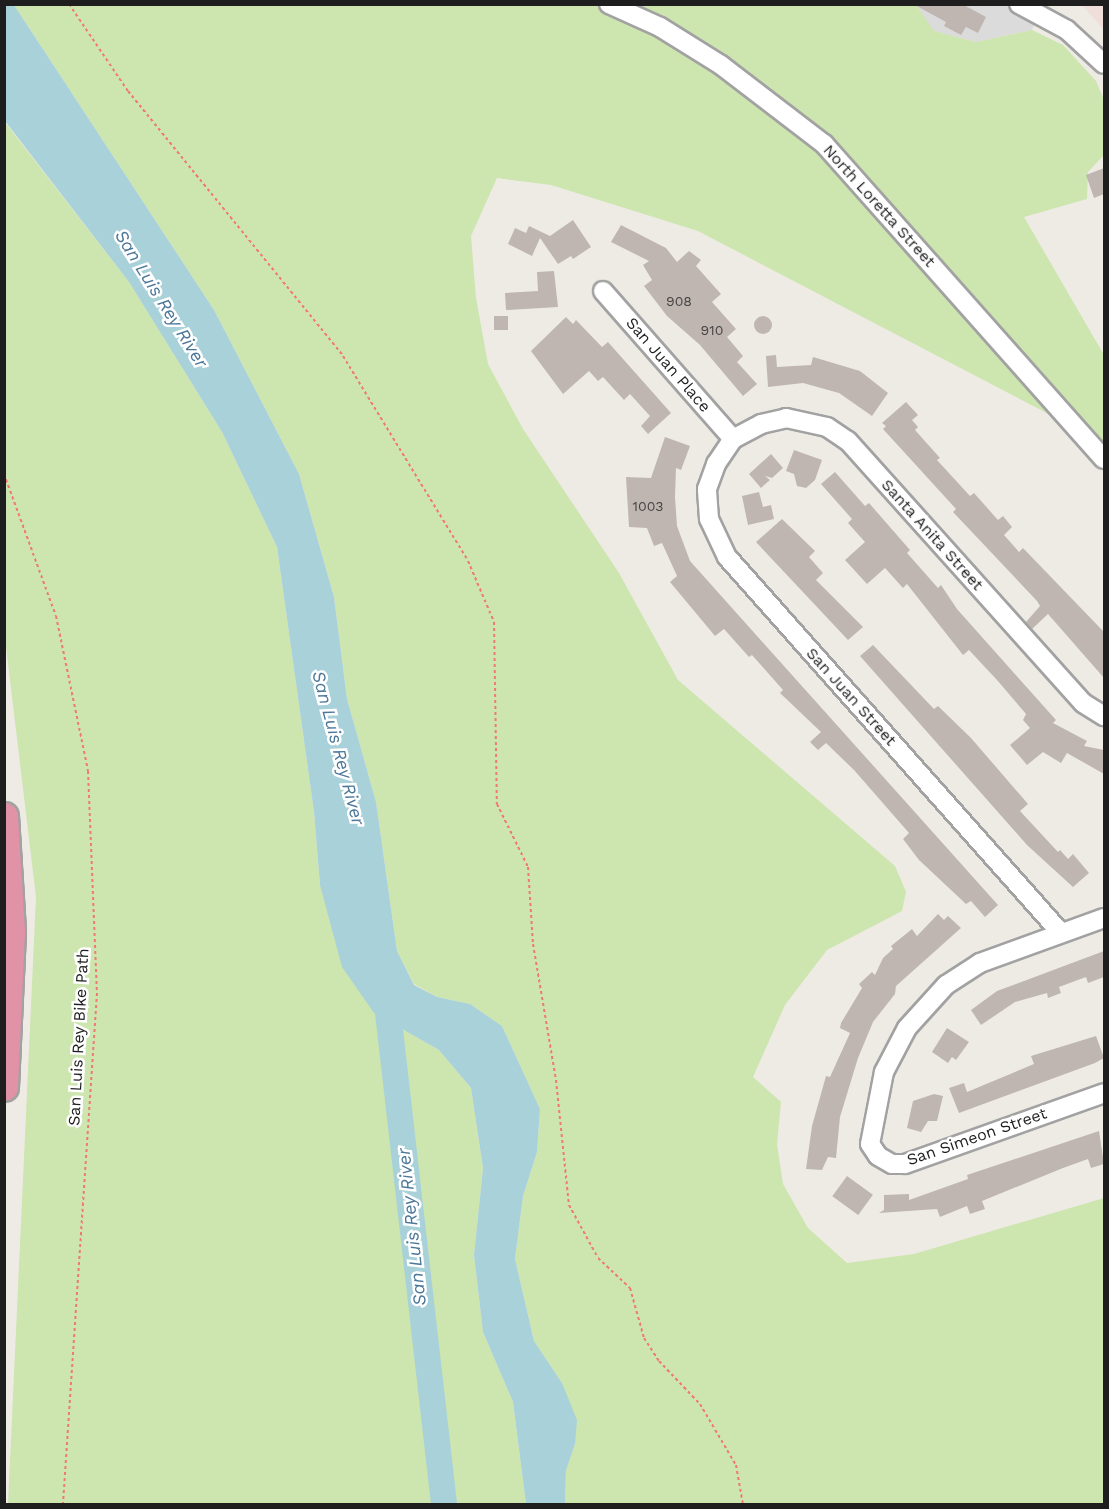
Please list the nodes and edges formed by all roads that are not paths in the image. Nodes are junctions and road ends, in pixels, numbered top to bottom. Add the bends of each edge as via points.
1 (609, 4) edge
2 (1018, 4) edge
3 (1104, 64) edge
4 (603, 291) dead end
5 (733, 439) junction
6 (1104, 459) edge
7 (1104, 716) edge
8 (4, 816) edge
9 (1104, 918) edge
10 (1061, 933) junction
11 (4, 1087) edge
12 (1104, 1093) edge

1 - 6 street, North Loretta Street via 660,27 721,64 825,144
2 - 3 street via 1067,30
4 - 5 street, San Juan Place
5 - 7 street, Santa Anita Street via 761,424 786,418 827,427 848,441 1083,703
5 - 10 street, San Juan Street via 716,464 707,489 709,519 727,557
8 - 11 highway via 11,932
9 - 10 street
10 - 12 street, San Simeon Street via 980,963 946,985 907,1028 884,1072 870,1144 878,1156 892,1164 905,1164

